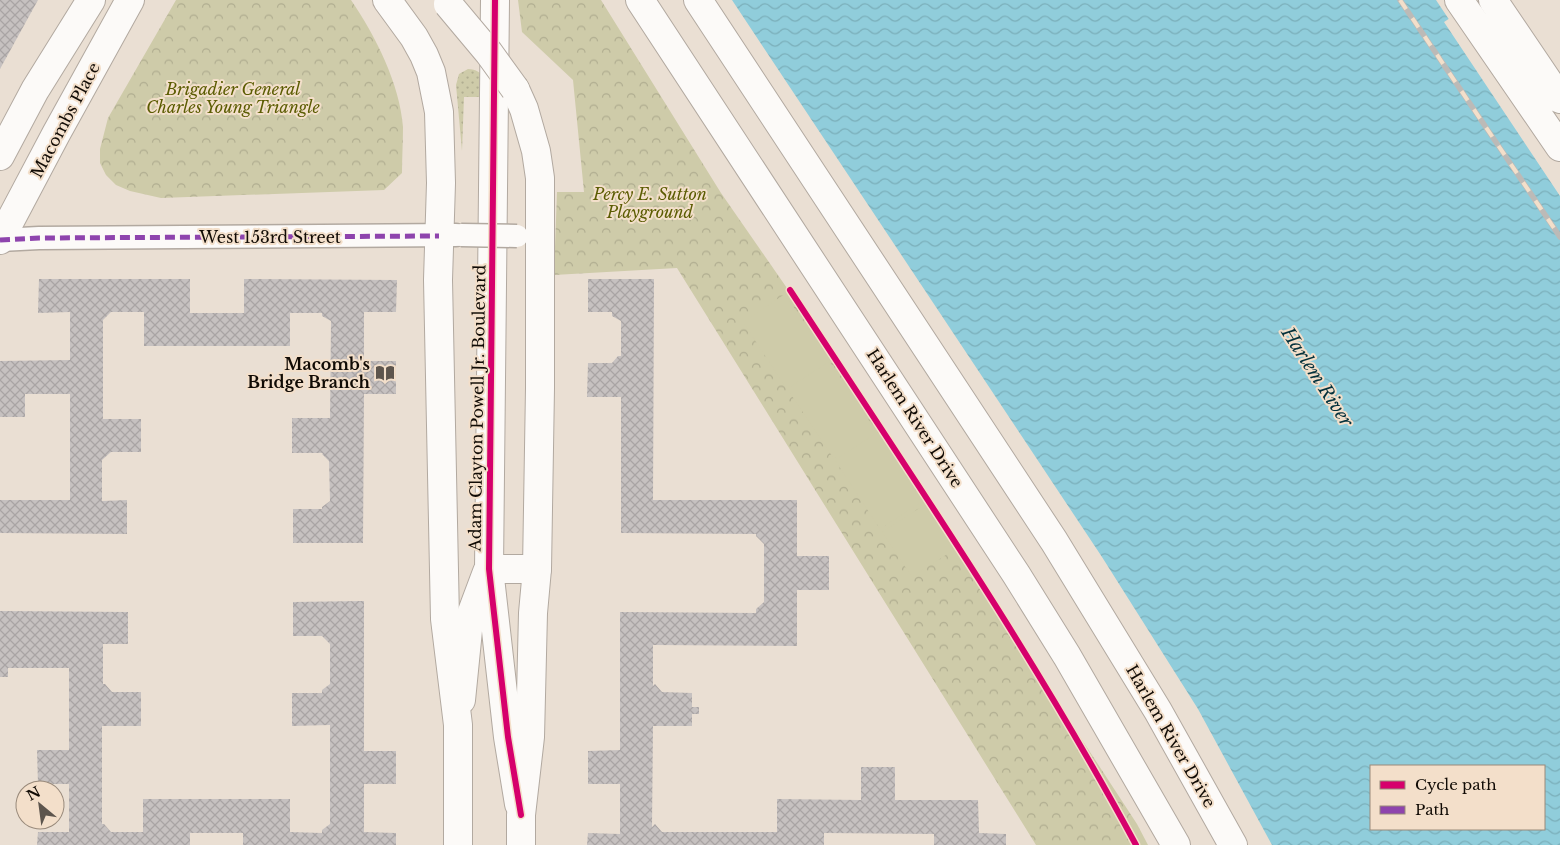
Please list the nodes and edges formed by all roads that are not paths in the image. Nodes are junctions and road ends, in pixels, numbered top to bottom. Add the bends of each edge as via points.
1 (91, 0) edge
2 (130, 0) edge
3 (387, 0) edge
4 (495, 0) edge
5 (640, 0) edge
6 (698, 0) edge
7 (1459, 0) edge
8 (1493, 0) edge
9 (447, 2) edge
10 (1560, 99) edge
11 (1560, 147) edge
12 (0, 156) edge
13 (450, 235) junction
14 (529, 236) junction
15 (0, 240) edge
16 (489, 569) junction
17 (537, 569) junction
18 (458, 724) junction
19 (521, 815) junction
20 (458, 845) edge
21 (521, 845) edge
22 (1176, 845) edge
23 (1233, 845) edge

1 - 12 main road via 35,90
2 - 15 main road, Macombs Place
3 - 13 main road, Adam Clayton Powell Jr. Boulevard via 414,37 431,72 440,134 441,184
4 - 16 main road, Adam Clayton Powell Jr. Boulevard
5 - 22 main road, Harlem River Drive via 1016,574 1068,656
6 - 23 main road, Harlem River Drive via 1054,541 1158,711
7 - 11 main road
8 - 10 main road
9 - 14 main road, Adam Clayton Powell Jr. Boulevard, bridge via 515,89 524,109 540,178
13 - 14 street, West 153rd Street, bridge
13 - 15 street, West 153rd Street
13 - 18 main road, Adam Clayton Powell Jr. Boulevard via 438,290 445,618
14 - 17 main road, Adam Clayton Powell Jr. Boulevard via 540,388
16 - 17 main road
16 - 18 main road, Adam Clayton Powell Jr. Boulevard via 469,620
16 - 19 main road, Adam Clayton Powell Jr. Boulevard via 508,737
17 - 19 main road, Adam Clayton Powell Jr. Boulevard via 530,737
18 - 20 main road, Adam Clayton Powell Jr. Boulevard
19 - 21 main road, Adam Clayton Powell Jr. Boulevard

